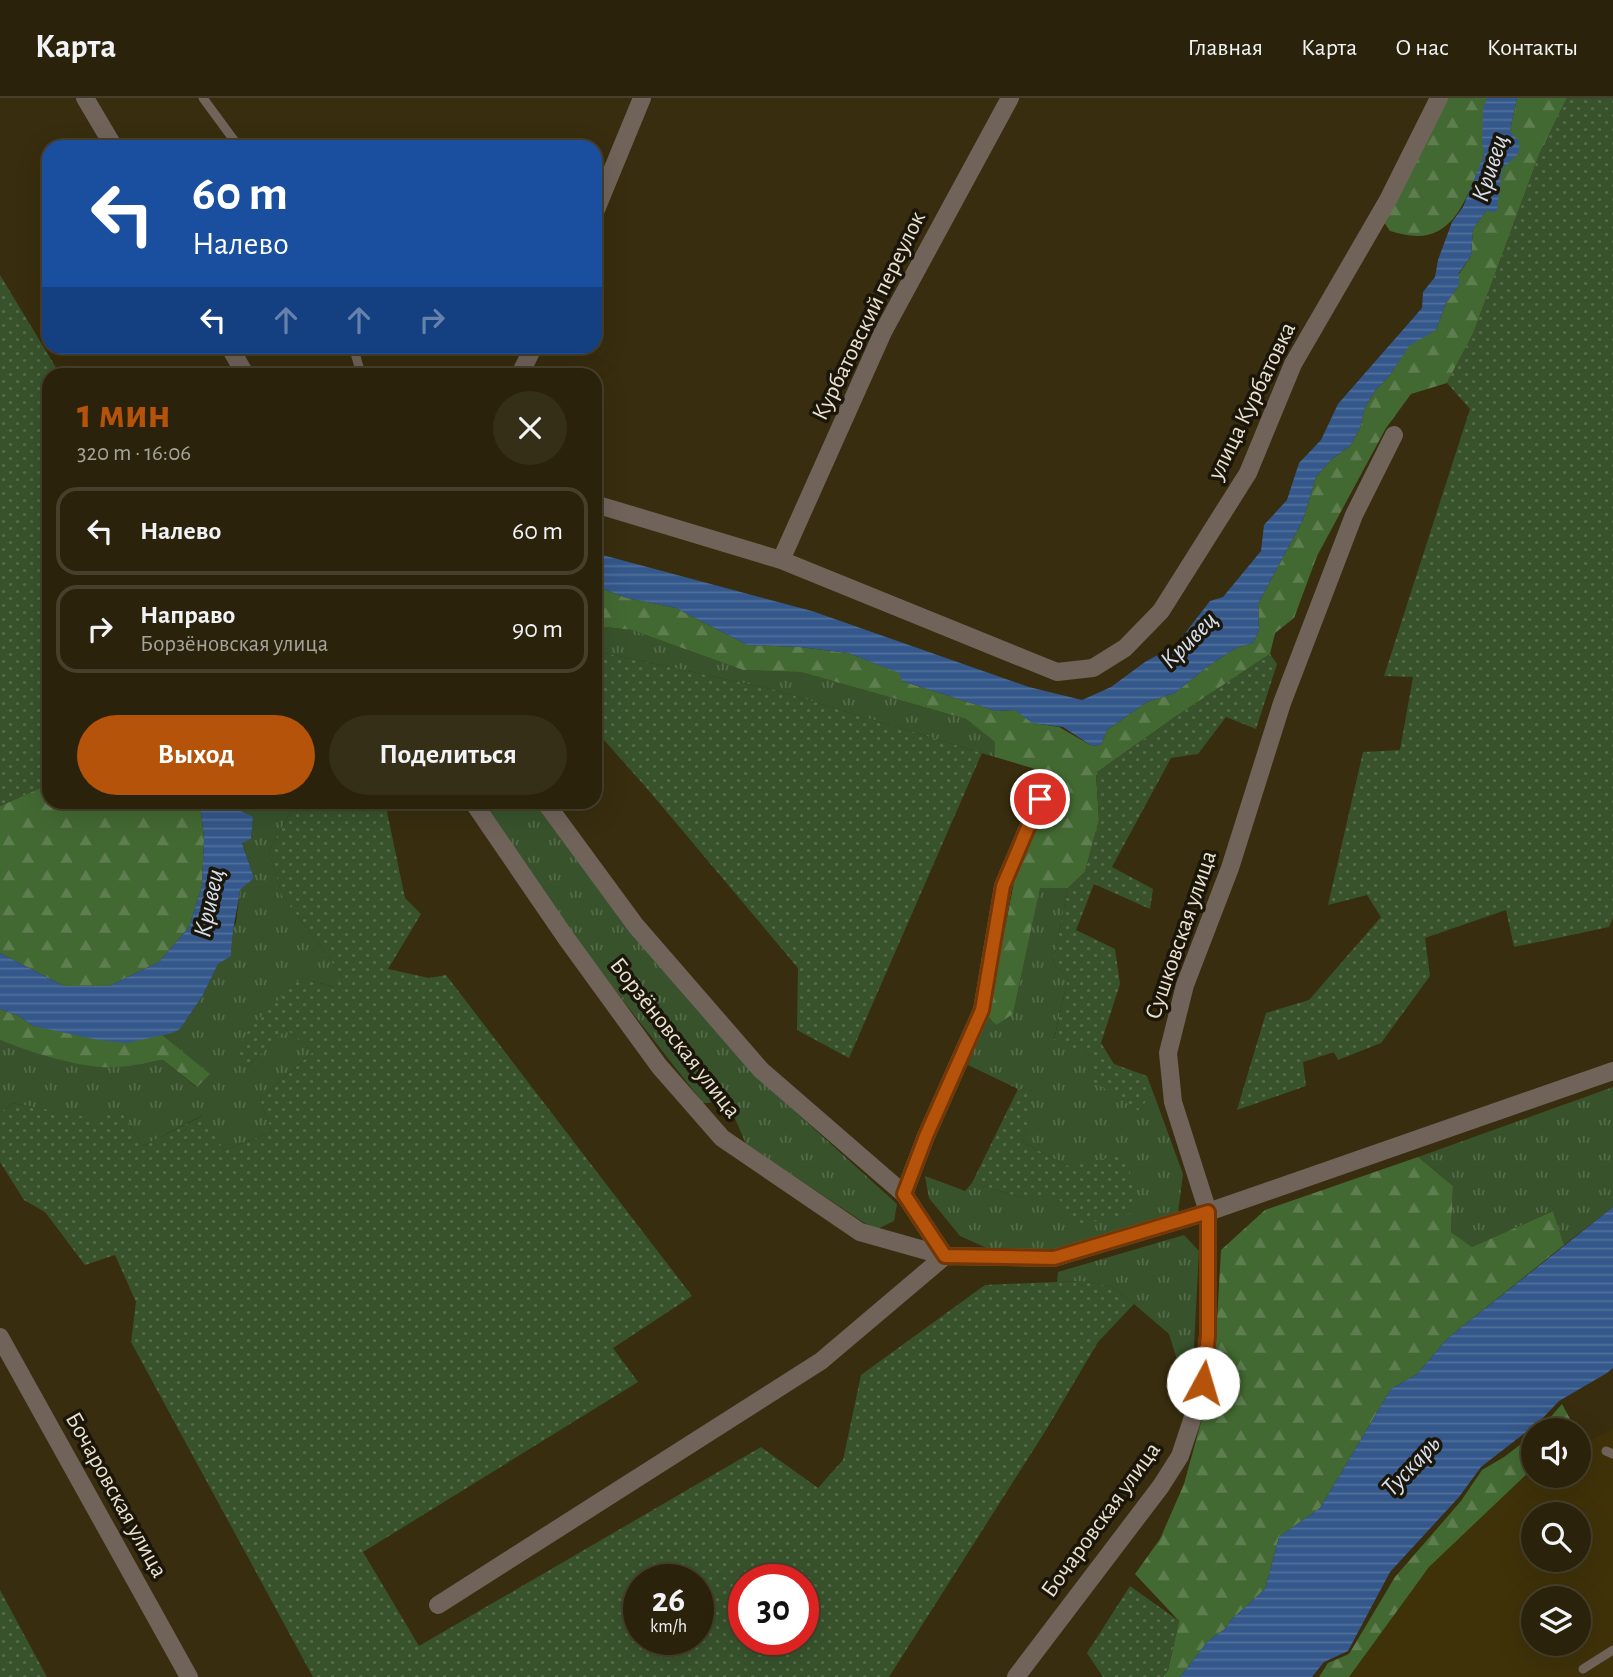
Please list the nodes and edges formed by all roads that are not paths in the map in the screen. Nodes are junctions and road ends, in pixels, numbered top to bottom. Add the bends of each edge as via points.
1 (85, 98) edge
2 (203, 98) edge
3 (642, 98) edge
4 (1010, 98) edge
5 (1439, 98) edge
6 (110, 140) edge
7 (234, 140) edge
8 (602, 195) edge
9 (1394, 435) dead end
10 (602, 505) edge
11 (781, 560) junction
12 (1040, 799) dead end
13 (478, 809) edge
14 (550, 809) edge
15 (1613, 1071) edge
16 (904, 1194) junction
17 (1208, 1212) junction
18 (945, 1256) junction
19 (0, 1337) edge
20 (438, 1605) dead end
21 (1613, 1650) edge
22 (1584, 1669) dead end
23 (189, 1677) edge
24 (1016, 1677) edge

1 - 6 street
2 - 7 lane
3 - 8 street
4 - 11 street, Курбатовский переулок via 883,332
5 - 11 street, улица Курбатовка via 1388,200 1293,365 1248,473 1161,611 1125,648 1093,668 1057,673
9 - 17 street, Сушковская улица via 1354,515 1282,703 1230,868 1185,985 1168,1053 1173,1102
10 - 11 street
12 - 16 street via 1003,886 982,1010
13 - 18 street, Борзёновская улица via 659,1066 722,1138 860,1232
14 - 16 street, Борзёновская улица via 636,926 761,1070
15 - 17 street
16 - 18 street, Борзёновская улица
17 - 18 street via 1054,1258
17 - 24 street, Бочаровская улица via 1208,1336 1203,1383 1180,1457
18 - 20 street via 821,1361
19 - 23 street, Бочаровская улица
21 - 22 lane

